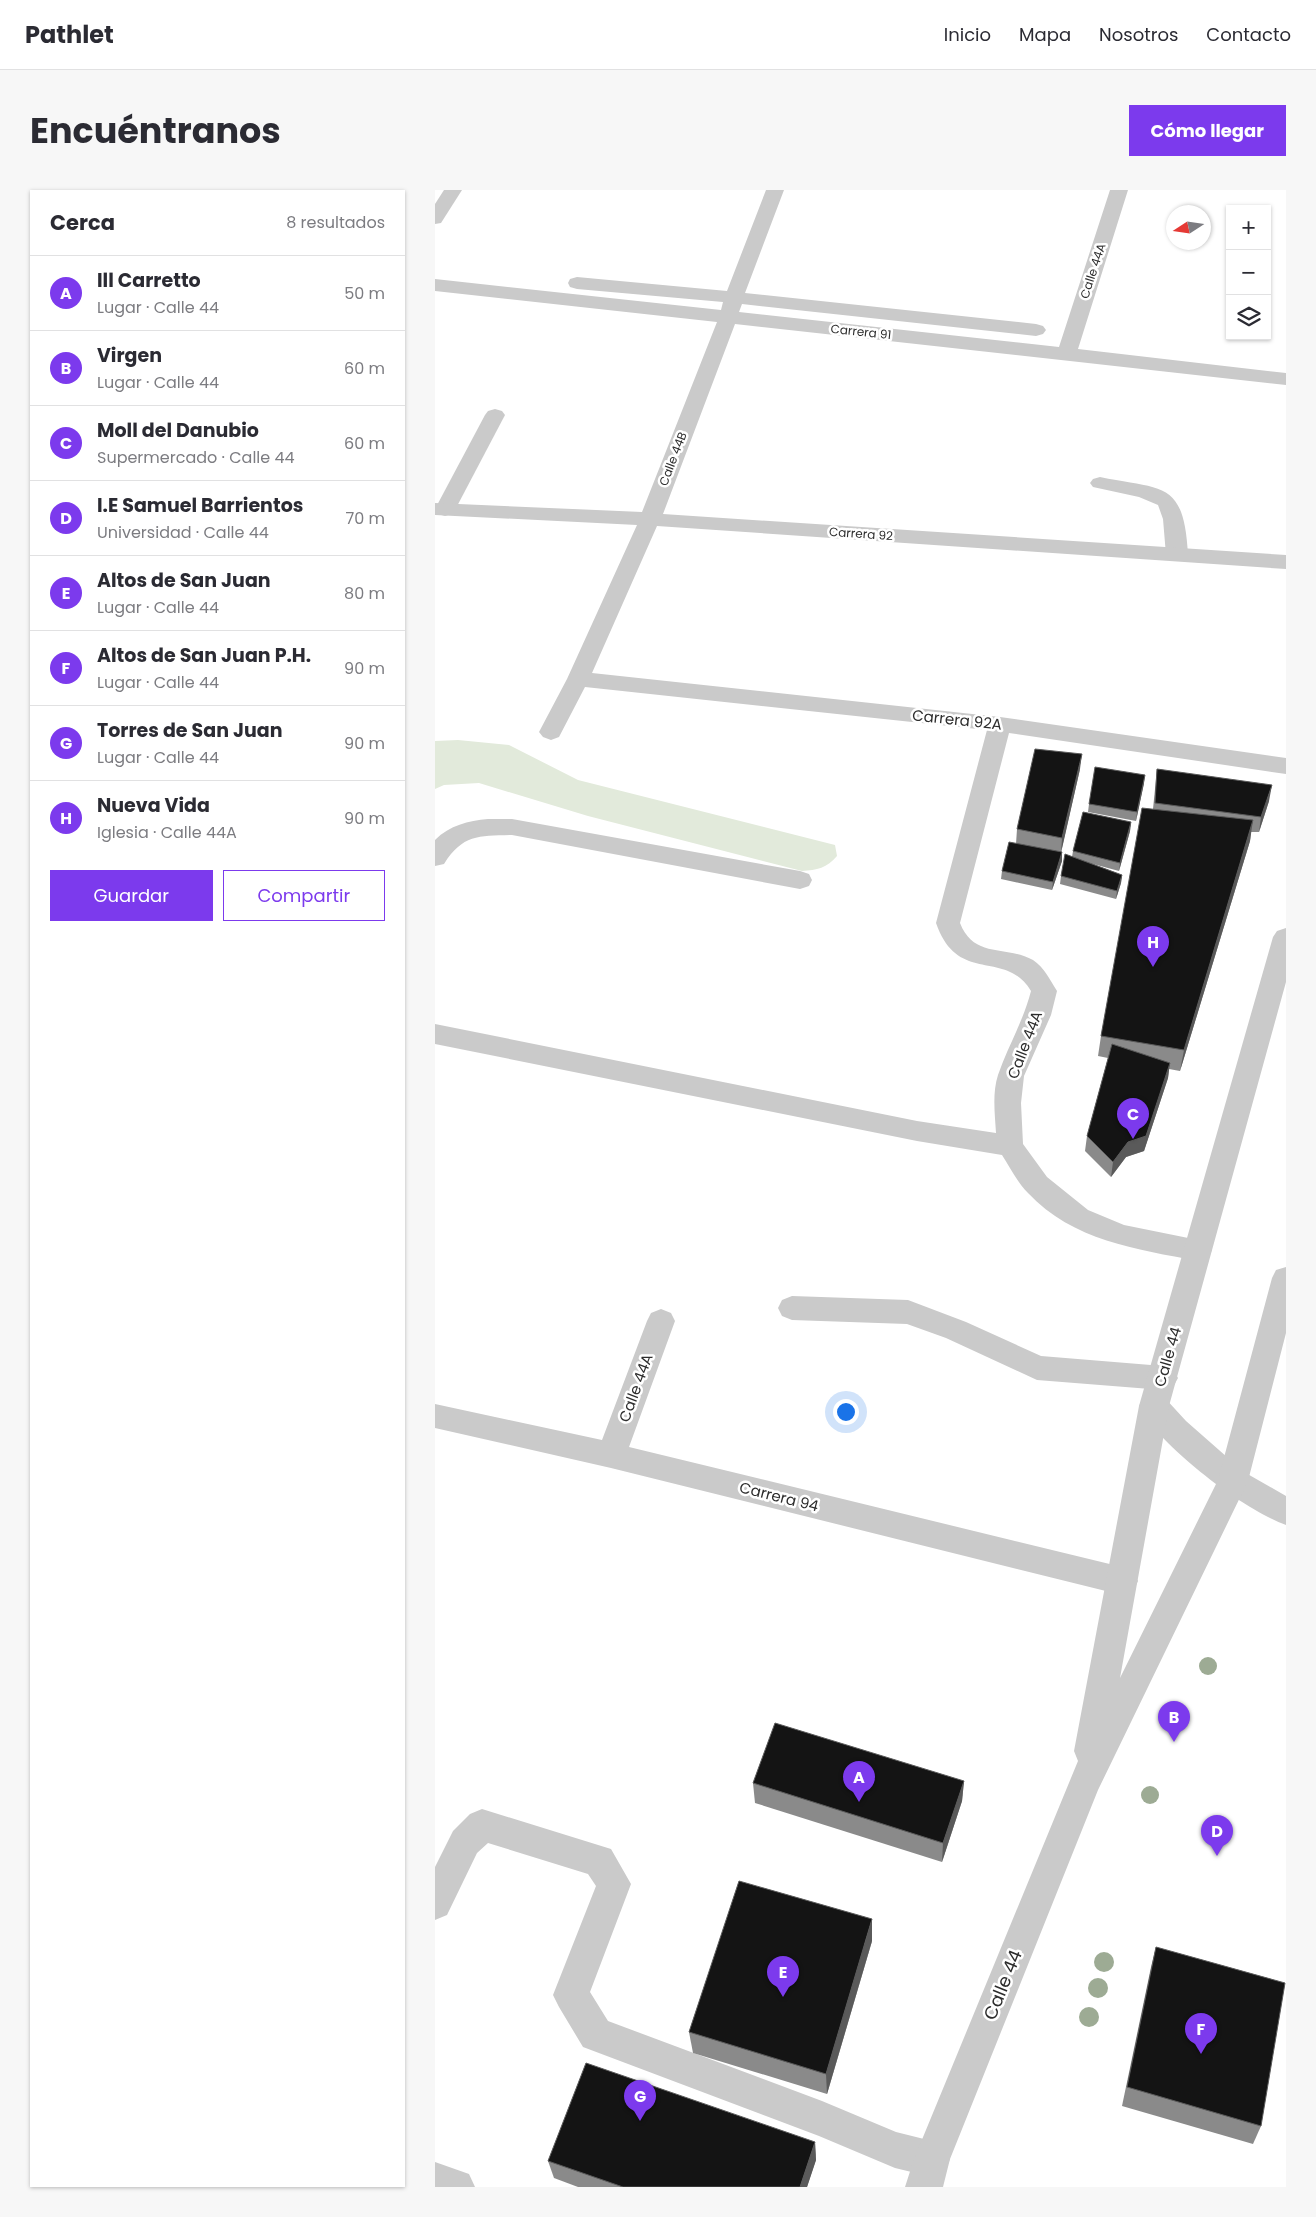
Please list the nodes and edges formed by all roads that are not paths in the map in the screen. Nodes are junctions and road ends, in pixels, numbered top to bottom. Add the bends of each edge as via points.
1 (453, 190) edge
2 (775, 190) edge
3 (1119, 190) edge
4 (435, 219) edge
5 (435, 270) edge
6 (435, 286) edge
7 (733, 296) junction
8 (728, 318) junction
9 (1092, 337) dead end
10 (1070, 344) junction
11 (1286, 379) edge
12 (495, 415) dead end
13 (1100, 484) dead end
14 (440, 510) edge
15 (650, 519) junction
16 (1177, 555) junction
17 (1286, 562) edge
18 (579, 679) junction
19 (1000, 724) junction
20 (551, 732) dead end
21 (1286, 766) edge
22 (435, 858) edge
23 (799, 880) dead end
24 (1286, 937) edge
25 (435, 1034) edge
26 (1010, 1146) junction
27 (1198, 1250) junction
28 (1286, 1278) edge
29 (792, 1308) dead end
30 (661, 1321) dead end
31 (1159, 1392) junction
32 (435, 1416) edge
33 (611, 1456) junction
34 (1233, 1481) junction
35 (1286, 1512) edge
36 (1122, 1581) junction
37 (1084, 1784) junction
38 (435, 1903) edge
39 (928, 2173) edge
40 (435, 2181) edge
41 (456, 2187) edge

1 - 4 street
2 - 7 street, Calle 44B
3 - 10 street, Calle 44A
5 - 7 street, Carrera 91
6 - 8 street, Carrera 91
7 - 8 street, Calle 44B
7 - 10 street, Carrera 91
8 - 10 street, Carrera 91
8 - 15 street, Calle 44B
9 - 10 street, Carrera 91
10 - 11 street, Carrera 91
12 - 14 street
13 - 16 street via 1152,494 1165,501 1171,511
14 - 15 street, Carrera 92
15 - 16 street, Carrera 92
15 - 18 street, Calle 44B
16 - 17 street, Carrera 92
18 - 19 street, Carrera 92A
18 - 20 street, Calle 44B
19 - 21 street, Carrera 92A
19 - 26 street, Calle 44A via 948,923 958,945 973,953 1023,966 1036,976 1044,991 1038,1015 1011,1076 1008,1103
22 - 23 street via 444,842 470,828 513,827
24 - 27 street, Calle 44
25 - 26 street via 917,1131
26 - 27 street via 1037,1185 1078,1218 1120,1235
27 - 31 street, Calle 44
28 - 34 street, Calle 44
29 - 31 street via 908,1312 956,1330 1037,1368 1084,1373
30 - 33 street, Calle 44A
31 - 34 street via 1175,1430
31 - 36 street, Calle 44
32 - 33 street, Carrera 94
33 - 36 street, Carrera 94
34 - 35 street
34 - 37 street, Calle 44
36 - 37 street, Calle 44
37 - 39 street, Calle 44
38 - 39 street via 465,1842 482,1825 599,1861 615,1884 571,1995 596,2034 822,2119 895,2150
40 - 41 street

